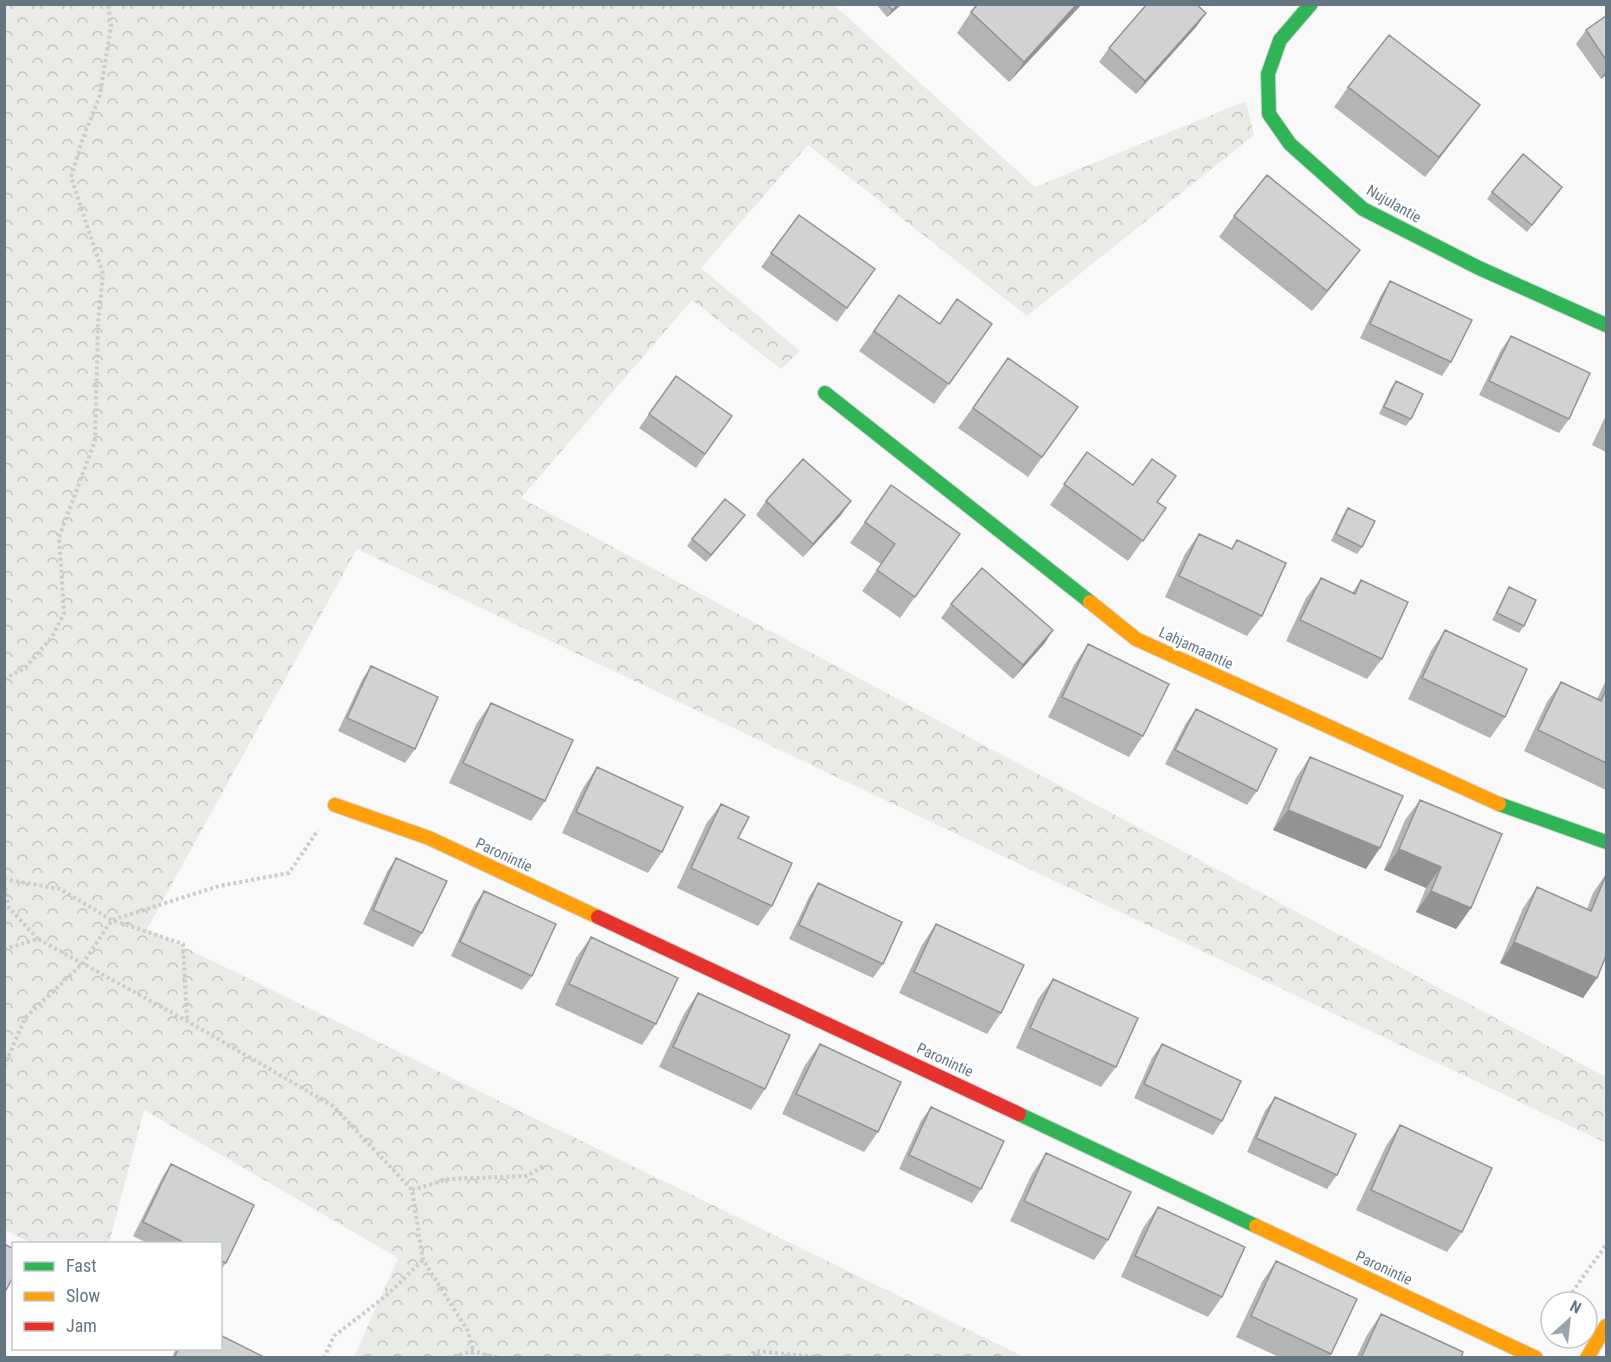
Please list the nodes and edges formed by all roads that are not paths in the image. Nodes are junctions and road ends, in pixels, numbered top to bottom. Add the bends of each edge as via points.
1 (1311, 4) edge
2 (1606, 325) edge
3 (825, 393) dead end
4 (335, 805) road end
5 (1606, 842) edge
6 (1606, 1326) edge
7 (1536, 1358) edge
8 (1587, 1358) edge

1 - 2 street, Nujulantie via 1280,40 1268,74 1269,114 1290,144 1363,209 1479,268
3 - 5 street, Lahjamaantie via 1136,639 1492,802
4 - 7 street, Paronintie via 429,838
6 - 8 street

